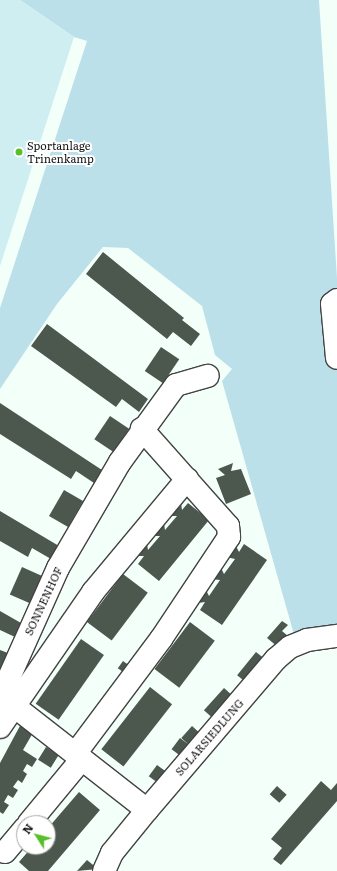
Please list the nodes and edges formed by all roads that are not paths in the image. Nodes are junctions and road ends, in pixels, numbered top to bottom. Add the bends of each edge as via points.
1 (337, 300) edge
2 (337, 358) edge
3 (208, 376) dead end
4 (142, 429) junction
5 (187, 479) junction
6 (337, 636) edge
7 (14, 706) junction
8 (0, 727) edge
9 (79, 756) junction
10 (147, 810) junction
11 (35, 815) edge
12 (16, 839) edge
13 (5, 852) dead end
14 (104, 871) edge

1 - 2 street via 332,304
3 - 4 street, SONNENHOF via 176,385
4 - 5 street
4 - 7 street, SONNENHOF via 75,535 37,612 3,691 4,697
5 - 7 street via 93,592
5 - 9 street via 228,526 230,537
6 - 10 street, SOLARSIEDLUNG via 307,640 290,647 276,659
7 - 8 street
7 - 9 street, SONNENHOF
9 - 10 street, SONNENHOF
9 - 11 street
10 - 14 street, SOLARSIEDLUNG via 112,853
12 - 13 street

